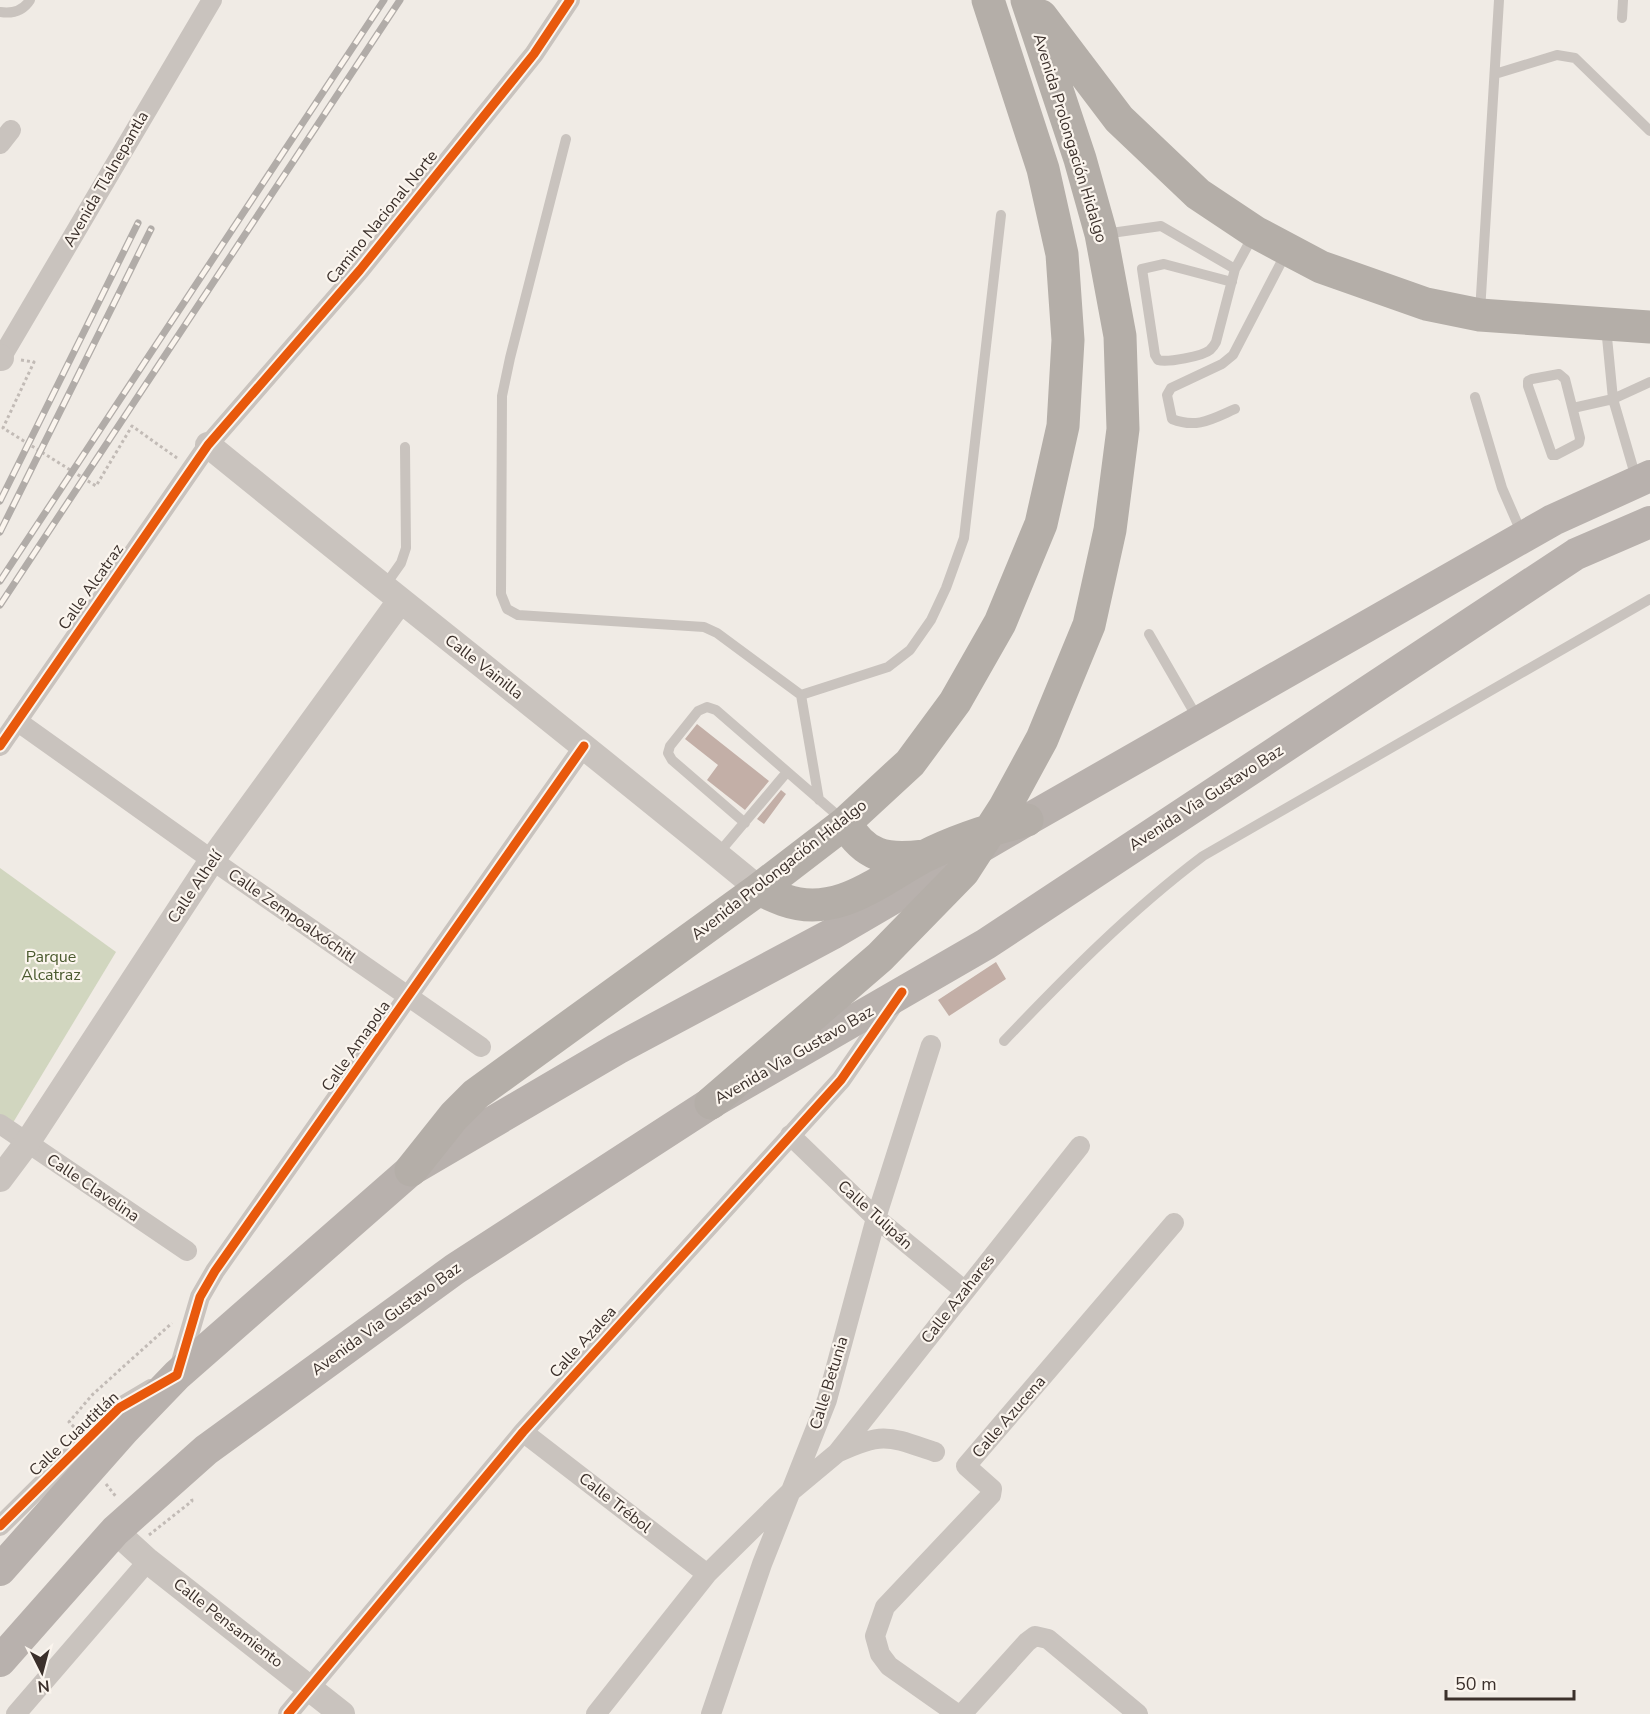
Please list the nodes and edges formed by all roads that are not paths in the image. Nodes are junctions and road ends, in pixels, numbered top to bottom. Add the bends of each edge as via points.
1 (30, 0) edge
2 (212, 0) edge
3 (570, 0) edge
4 (988, 0) edge
5 (1028, 0) edge
6 (1499, 0) edge
7 (1623, 0) edge
8 (0, 12) edge
9 (1622, 18) dead end
10 (1495, 74) junction
11 (1650, 131) edge
12 (566, 139) dead end
13 (1001, 215) dead end
14 (1254, 232) junction
15 (1101, 234) junction
16 (1288, 250) junction
17 (1235, 269) junction
18 (1232, 282) junction
19 (1480, 315) junction
20 (1606, 324) junction
21 (1650, 327) edge
22 (0, 358) edge
23 (1650, 382) edge
24 (1475, 398) dead end
25 (1613, 399) junction
26 (1573, 408) junction
27 (1235, 409) dead end
28 (208, 445) junction
29 (405, 447) dead end
30 (1643, 479) edge
31 (1650, 522) edge
32 (1524, 537) junction
33 (392, 594) junction
34 (1650, 599) edge
35 (1149, 634) dead end
36 (801, 695) junction
37 (17, 721) junction
38 (1199, 721) junction
39 (0, 746) edge
40 (584, 746) junction
41 (787, 772) junction
42 (819, 800) junction
43 (1027, 820) junction
44 (745, 823) junction
45 (845, 823) junction
46 (717, 855) junction
47 (925, 856) junction
48 (212, 860) junction
49 (759, 890) junction
50 (902, 992) junction
51 (409, 996) junction
52 (1004, 1041) dead end
53 (931, 1045) dead end
54 (481, 1047) dead end
55 (711, 1103) junction
56 (0, 1124) edge
57 (790, 1135) junction
58 (27, 1143) junction
59 (1080, 1146) dead end
60 (411, 1170) junction
61 (0, 1179) edge
62 (876, 1218) junction
63 (1174, 1223) dead end
64 (187, 1251) dead end
65 (965, 1291) junction
66 (177, 1375) junction
67 (523, 1432) junction
68 (935, 1452) dead end
69 (837, 1453) junction
70 (789, 1493) junction
71 (0, 1526) edge
72 (115, 1531) junction
73 (148, 1561) junction
74 (0, 1570) edge
75 (706, 1574) junction
76 (0, 1660) edge
77 (310, 1688) junction
78 (16, 1714) edge
79 (288, 1714) edge
80 (342, 1714) edge
81 (596, 1714) edge
82 (711, 1714) edge
83 (959, 1714) edge
84 (1138, 1714) edge

1 - 8 lane via 20,10
2 - 22 street, Avenida Tlalnepantla
3 - 28 street, Camino Nacional Norte via 534,54 360,270
4 - 45 highway, Avenida Prolongación Hidalgo via 1043,169 1062,254 1068,340 1063,426 1041,524 1000,622 955,702 910,763
5 - 14 highway via 1119,119 1198,194
5 - 15 highway, Avenida Prolongación Hidalgo
6 - 10 lane
7 - 9 lane
10 - 11 lane via 1557,55 1575,58
10 - 19 lane
12 - 36 lane via 502,396 501,594 507,609 518,615 704,627
13 - 36 lane via 964,538 946,588 931,620 910,650 888,668
14 - 16 highway
14 - 17 lane
15 - 17 lane via 1161,226
15 - 55 highway, Avenida Prolongación Hidalgo via 1120,336 1123,429 1110,530 1089,625 1042,739 963,872 880,957
16 - 19 highway via 1321,267 1416,300
16 - 27 lane via 1233,355 1171,388 1167,395 1172,418 1184,424 1205,422
17 - 18 lane
18 - 18 lane via 1164,264 1142,269 1158,360 1174,360 1212,349
19 - 20 highway
20 - 21 highway
20 - 25 lane
23 - 25 lane
24 - 32 lane via 1502,488
25 - 26 lane
25 - 30 lane
26 - 26 lane via 1579,443 1552,455 1528,381 1563,375
28 - 33 street, Calle Vainilla
28 - 37 street, Calle Alcatraz
29 - 33 lane via 406,548
30 - 32 main road via 1552,520
31 - 50 main road, Avenida Via Gustavo Baz via 1576,554 986,944
32 - 38 main road
33 - 40 street, Calle Vainilla
33 - 48 street, Calle Alhelí
34 - 52 lane via 1203,856 1090,952
35 - 38 lane
36 - 42 lane
37 - 39 street, Calle Alcatraz
37 - 48 street, Calle Zempoalxóchitl
38 - 43 main road
40 - 46 street, Calle Vainilla
40 - 51 street, Calle Amapola
41 - 42 lane
41 - 44 lane
41 - 44 lane via 716,710 707,707 698,711 668,753
42 - 45 lane
43 - 47 highway via 976,833
43 - 60 main road via 832,934 617,1049
44 - 46 lane
45 - 47 highway via 854,838 878,855 890,859
45 - 49 highway, Avenida Prolongación Hidalgo
46 - 49 street, Calle Vainilla
47 - 49 highway via 840,902 804,905
48 - 51 street, Calle Zempoalxóchitl
48 - 58 street, Calle Alhelí
49 - 60 highway, Avenida Prolongación Hidalgo via 476,1094
50 - 55 main road, Avenida Via Gustavo Baz
50 - 57 street, Calle Azalea via 841,1080
51 - 54 street, Calle Zempoalxóchitl
51 - 66 street, Calle Amapola via 221,1262 200,1297
53 - 62 street, Calle Betunia
55 - 72 main road, Avenida Via Gustavo Baz via 455,1269 206,1450
56 - 58 street, Calle Clavelina
57 - 62 street, Calle Tulipán
57 - 67 street, Calle Azalea
58 - 61 street, Calle Alhelí
58 - 64 street, Calle Clavelina
59 - 65 street, Calle Azahares
60 - 66 main road
62 - 65 street, Calle Tulipán
62 - 70 street, Calle Betunia via 827,1400
63 - 83 street, Calle Azucena via 966,1466 988,1484 992,1496 885,1607 875,1636 880,1654 889,1666
65 - 69 street, Calle Azahares
66 - 71 street, Calle Cuautitlán via 119,1408
66 - 74 main road
67 - 75 street, Calle Trébol
67 - 77 street, Calle Azalea
68 - 69 street, Calle Azahares via 901,1441 874,1438
69 - 70 street, Calle Azahares
70 - 75 street, Calle Azahares
70 - 82 street, Calle Betunia
72 - 73 street, Calle Pensamiento
72 - 76 main road, Avenida Via Gustavo Baz
73 - 77 street, Calle Pensamiento
73 - 78 street
75 - 81 street, Calle Azahares
77 - 79 street, Calle Azalea
77 - 80 street, Calle Pensamiento
83 - 84 street via 1035,1636 1048,1639

